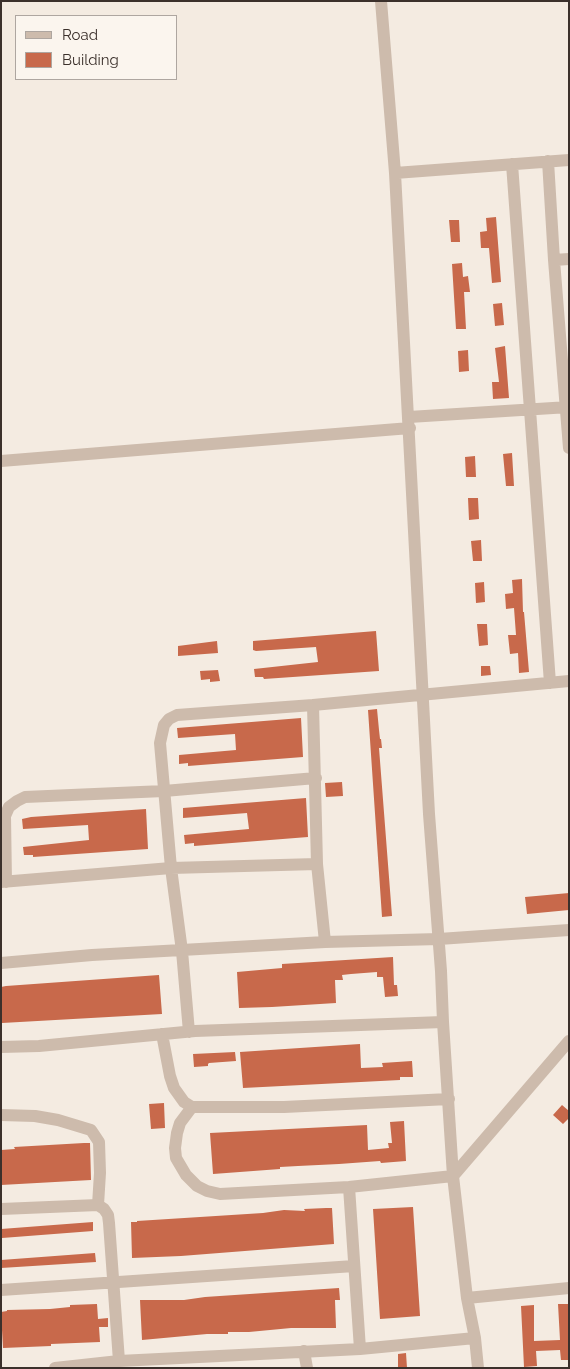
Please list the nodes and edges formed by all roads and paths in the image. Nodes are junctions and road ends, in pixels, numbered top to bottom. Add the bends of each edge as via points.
1 (381, 1) edge
2 (569, 160) edge
3 (548, 162) junction
4 (512, 164) junction
5 (395, 173) junction
6 (569, 259) edge
7 (554, 260) junction
8 (568, 407) edge
9 (529, 408) junction
10 (409, 422) junction
11 (569, 448) edge
12 (1, 461) edge
13 (569, 681) edge
14 (550, 683) junction
15 (423, 695) junction
16 (313, 705) junction
17 (316, 778) junction
18 (164, 791) junction
19 (318, 864) junction
20 (171, 868) junction
21 (4, 882) edge
22 (569, 930) edge
23 (439, 939) junction
24 (325, 942) junction
25 (182, 951) junction
26 (1, 963) edge
27 (442, 1022) junction
28 (189, 1032) junction
29 (162, 1034) junction
30 (569, 1041) edge
31 (1, 1047) edge
32 (449, 1098) junction
33 (192, 1107) junction
34 (1, 1115) edge
35 (453, 1176) junction
36 (349, 1187) junction
37 (98, 1205) junction
38 (1, 1209) edge
39 (354, 1266) junction
40 (112, 1283) junction
41 (569, 1288) edge
42 (1, 1290) edge
43 (467, 1298) junction
44 (475, 1338) junction
45 (360, 1349) junction
46 (304, 1351) junction
47 (119, 1361) junction
48 (198, 1362) edge
49 (55, 1368) edge
50 (307, 1368) edge
51 (478, 1368) edge

1 - 5 street
2 - 3 street
3 - 4 street
3 - 7 street
4 - 5 street
4 - 9 street
5 - 10 street
6 - 7 street
7 - 8 street
8 - 9 street
8 - 11 street
9 - 10 street
9 - 14 street
10 - 12 street
10 - 15 street
13 - 14 street
14 - 15 street
15 - 16 street
15 - 23 street
16 - 17 street
16 - 18 street via 177,715 169,719 164,725 160,743
17 - 18 street
17 - 19 street
18 - 20 street
18 - 21 street via 25,797 17,801 5,816
19 - 20 street
19 - 24 street
20 - 21 street
20 - 25 street
22 - 23 street
23 - 24 street
23 - 27 street
24 - 25 street
25 - 26 street
25 - 28 street
27 - 28 street
27 - 32 street
28 - 29 street
29 - 31 street
29 - 33 street via 174,1088
30 - 35 street
32 - 33 street via 284,1107
32 - 35 street
33 - 36 street via 180,1123 176,1158 186,1175 206,1192
34 - 37 street via 35,1116 91,1130 99,1142
35 - 36 street
35 - 43 street
36 - 39 street
37 - 38 street
37 - 40 street via 108,1215
39 - 40 street
39 - 45 street
40 - 42 street
40 - 47 street
41 - 43 street
43 - 44 street
44 - 45 street
44 - 51 street
45 - 46 street
46 - 48 street
46 - 50 street
47 - 48 street
47 - 49 street

